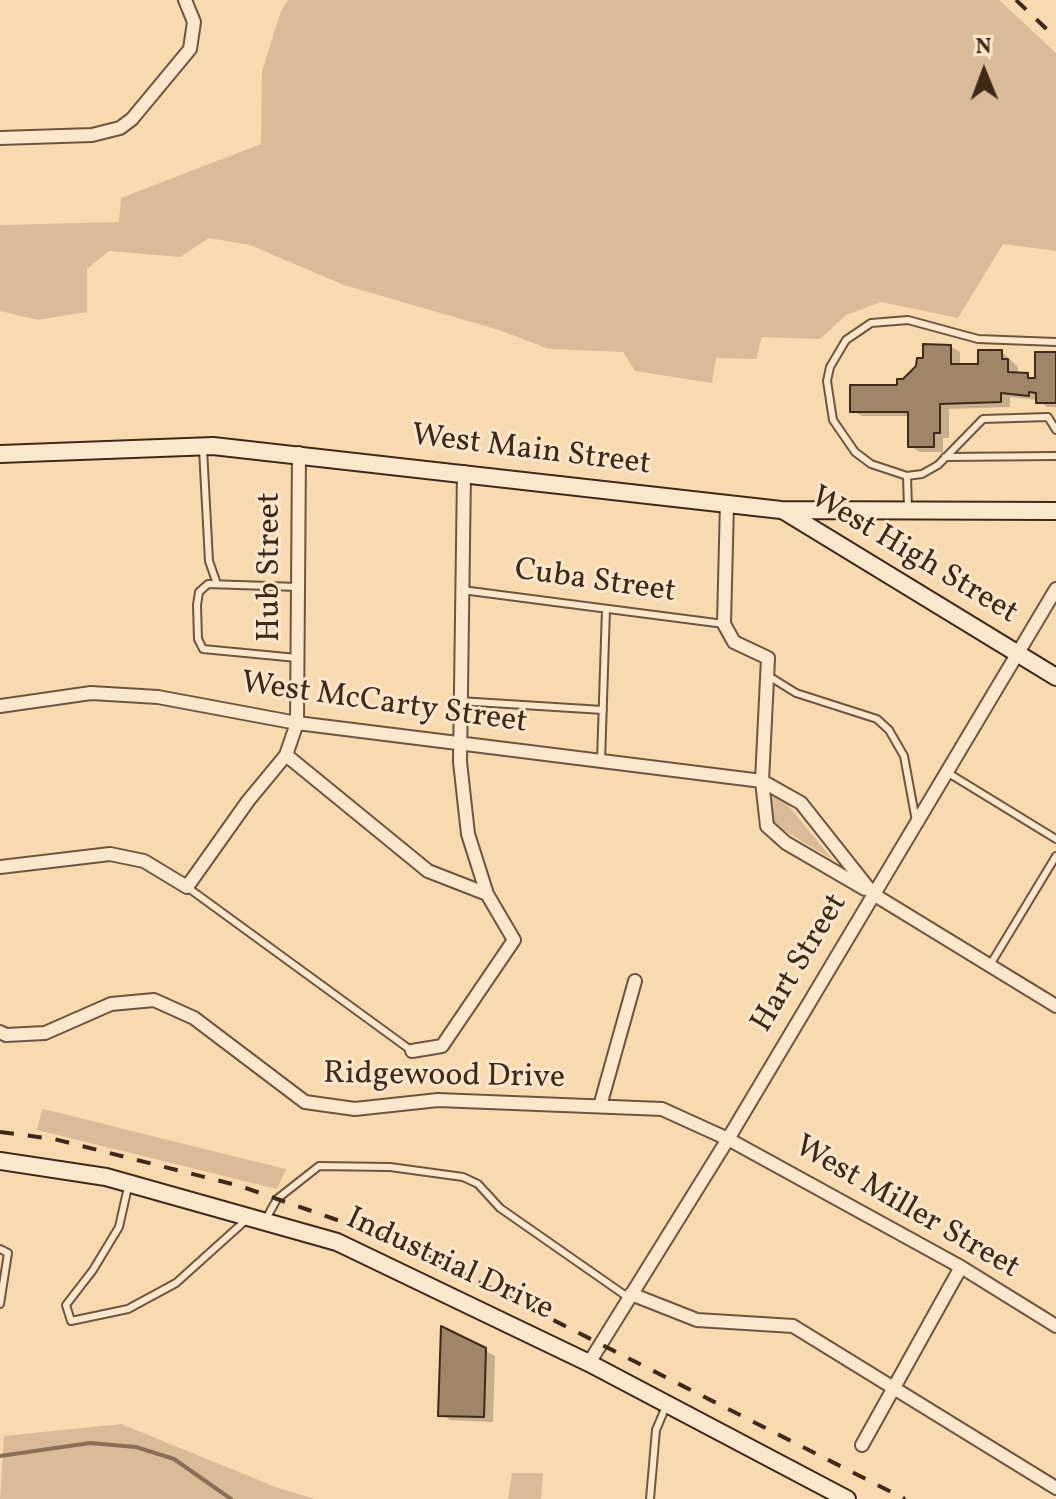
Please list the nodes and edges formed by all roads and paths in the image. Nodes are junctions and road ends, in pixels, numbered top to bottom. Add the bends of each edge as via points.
1 (185, 0) edge
2 (0, 138) edge
3 (1056, 342) edge
4 (1056, 430) edge
5 (203, 447) junction
6 (299, 453) junction
7 (0, 454) edge
8 (1056, 456) edge
9 (945, 457) junction
10 (464, 472) junction
11 (907, 476) junction
12 (727, 502) junction
13 (908, 509) junction
14 (781, 510) junction
15 (1056, 511) edge
16 (217, 584) junction
17 (298, 587) junction
18 (460, 589) junction
19 (1056, 589) edge
20 (606, 609) junction
21 (724, 624) junction
22 (1016, 653) junction
23 (297, 658) junction
24 (767, 675) junction
25 (1056, 677) edge
26 (459, 701) junction
27 (0, 706) edge
28 (603, 710) junction
29 (297, 723) junction
30 (459, 743) junction
31 (286, 755) junction
32 (601, 761) junction
33 (945, 771) junction
34 (762, 781) junction
35 (916, 821) junction
36 (1056, 839) edge
37 (1056, 856) edge
38 (0, 867) edge
39 (187, 887) junction
40 (487, 894) junction
41 (873, 894) junction
42 (990, 965) junction
43 (635, 981) dead end
44 (1056, 1006) edge
45 (0, 1032) edge
46 (412, 1051) joint
47 (600, 1106) junction
48 (728, 1139) junction
49 (0, 1161) edge
50 (129, 1183) junction
51 (257, 1219) junction
52 (0, 1249) edge
53 (961, 1267) junction
54 (630, 1296) junction
55 (0, 1304) edge
56 (1056, 1326) edge
57 (589, 1363) junction
58 (894, 1388) junction
59 (667, 1404) junction
60 (862, 1445) dead end
61 (1056, 1488) edge
62 (650, 1499) edge
63 (847, 1499) edge

1 - 2 street via 194,22 190,49 120,128 92,135
3 - 11 lane via 978,339 908,320 871,323 846,340 827,381 833,420 855,452 871,464
4 - 9 lane via 1048,417 987,418
5 - 6 main road, West Main Street
5 - 7 main road, West Main Street
5 - 16 lane via 209,561
6 - 10 main road, West Main Street
6 - 17 street, Hub Street
8 - 9 lane
9 - 11 lane via 922,474
10 - 12 main road, West Main Street
10 - 18 street
11 - 13 lane
12 - 14 main road, West Main Street
12 - 21 street
13 - 14 main road, West Main Street
13 - 15 main road, West Main Street
14 - 22 main road, West High Street
16 - 17 lane
16 - 23 lane via 199,592 198,639 203,649
17 - 23 street, Hub Street
18 - 20 lane, Cuba Street
18 - 26 street
19 - 22 street, Hart Street
20 - 21 lane, Cuba Street
20 - 28 lane
21 - 24 street via 734,642 768,658
22 - 25 main road, West High Street
22 - 33 street, Hart Street
23 - 29 street, Hub Street
24 - 34 street
24 - 35 lane via 796,693 877,719 889,730 904,756
26 - 28 lane
26 - 30 street
27 - 29 street, West McCarty Street via 91,693 158,697
28 - 32 lane
29 - 30 street, West McCarty Street
29 - 31 street, Hub Street
30 - 32 street, West McCarty Street
30 - 40 street via 468,834
31 - 39 street, Hub Street
31 - 40 street via 428,871
32 - 34 street, West McCarty Street
33 - 35 street, Hart Street
33 - 36 lane
34 - 41 street, West McCarty Street via 801,803
34 - 41 street, West McCarty Street via 767,826 786,843
35 - 41 street, Hart Street
37 - 42 lane
38 - 39 street via 110,854 144,861
39 - 46 lane
40 - 46 street via 514,940 442,1046
41 - 42 street, West McCarty Street
41 - 48 street, Hart Street
42 - 44 street, West McCarty Street
43 - 47 street
45 - 47 street, Ridgewood Drive via 45,1033 111,1004 154,1000 194,1018 305,1102 355,1109 438,1100
47 - 48 street, Ridgewood Drive via 662,1109
48 - 53 street, West Miller Street
48 - 54 street, Hart Street
49 - 50 main road, Industrial Drive
50 - 51 main road, Industrial Drive
50 - 51 lane via 119,1227 66,1305 71,1321 128,1309 176,1283
51 - 54 lane via 319,1166 390,1167 463,1177
51 - 57 main road, Industrial Drive via 337,1242
52 - 55 lane via 8,1253
53 - 56 street, West Miller Street
53 - 58 street
54 - 57 street, Hart Street
54 - 58 street via 697,1320 793,1326
57 - 59 main road, Industrial Drive
58 - 60 street
58 - 61 street
59 - 62 lane via 656,1430
59 - 63 main road, Industrial Drive

